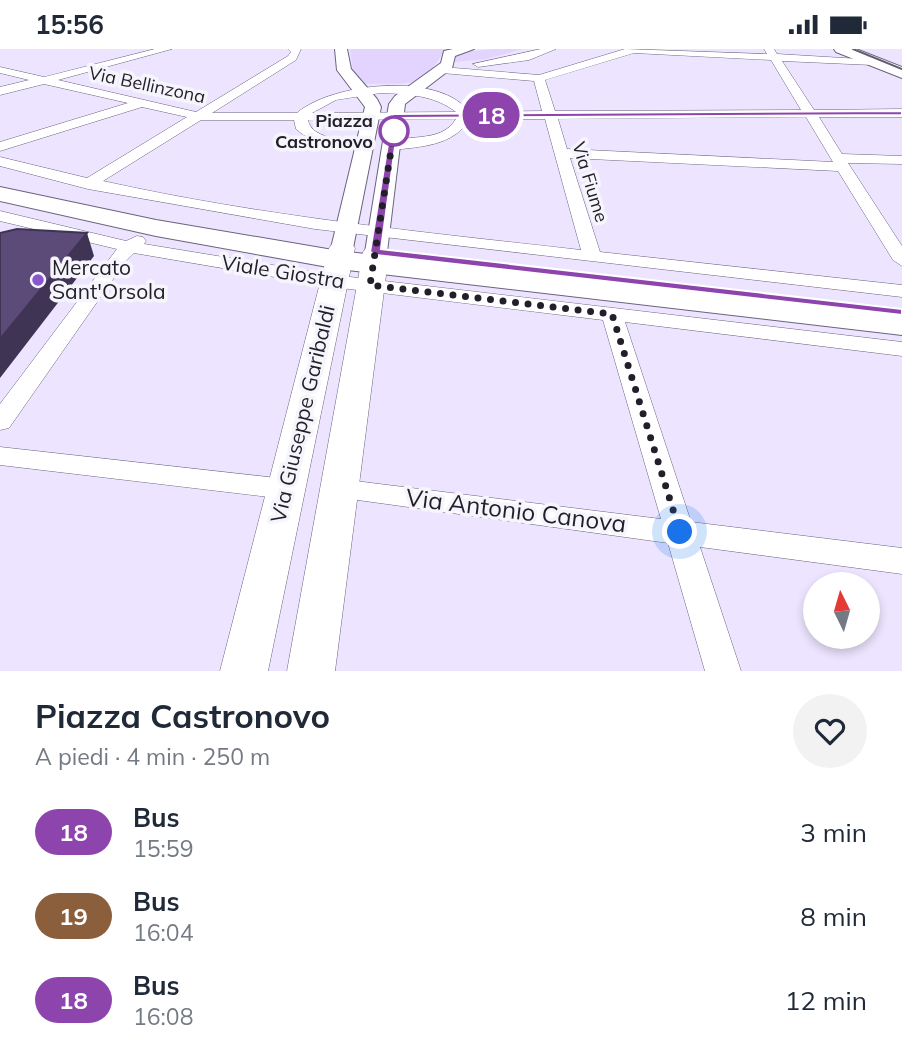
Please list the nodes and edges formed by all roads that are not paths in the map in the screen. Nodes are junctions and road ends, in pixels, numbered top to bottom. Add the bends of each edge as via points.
1 (167, 49) edge
2 (341, 49) edge
3 (468, 49) edge
4 (551, 49) edge
5 (614, 49) edge
6 (842, 49) edge
7 (295, 50) edge
8 (633, 50) edge
9 (772, 53) edge
10 (872, 55) edge
11 (902, 61) edge
12 (444, 68) junction
13 (0, 70) edge
14 (902, 73) edge
15 (539, 78) junction
16 (44, 80) junction
17 (413, 89) junction
18 (362, 90) junction
19 (0, 91) edge
20 (141, 102) junction
21 (810, 114) junction
22 (396, 115) junction
23 (471, 115) junction
24 (549, 115) junction
25 (199, 116) junction
26 (294, 116) junction
27 (371, 116) junction
28 (893, 116) edge
29 (365, 146) junction
30 (393, 146) junction
31 (0, 147) edge
32 (561, 153) junction
33 (902, 160) edge
34 (0, 162) edge
35 (841, 162) junction
36 (0, 183) edge
37 (88, 184) junction
38 (0, 194) edge
39 (0, 216) edge
40 (24, 223) junction
41 (156, 228) junction
42 (0, 237) edge
43 (128, 247) junction
44 (340, 254) junction
45 (592, 257) junction
46 (375, 258) junction
47 (902, 260) edge
48 (902, 291) edge
49 (902, 312) edge
50 (612, 314) junction
51 (902, 325) edge
52 (902, 349) edge
53 (0, 422) edge
54 (0, 456) edge
55 (286, 489) junction
56 (338, 489) junction
57 (680, 532) junction
58 (902, 561) edge
59 (244, 671) edge
60 (310, 671) edge
61 (723, 671) edge

1 - 16 street
2 - 18 street via 344,70
3 - 12 street via 449,54
4 - 12 street via 521,58
5 - 8 street
6 - 10 main road
7 - 25 street via 292,58
8 - 9 street
8 - 15 street
9 - 10 street
9 - 21 street
10 - 11 main road
10 - 14 main road
12 - 15 street
12 - 17 street
13 - 16 street, Via Bellinzona
15 - 24 street, Via Fiume
16 - 19 street
16 - 20 street, Via Bellinzona
17 - 18 street
17 - 22 street via 397,104
17 - 23 street via 448,100
18 - 26 street via 318,102
18 - 27 street via 372,102
20 - 25 street, Via Bellinzona
20 - 31 street
21 - 24 street, Via Bellinzona
21 - 28 street, Via Bellinzona
21 - 35 street
22 - 23 street, Via Bellinzona
22 - 27 street, Via Bellinzona
22 - 30 street, Via Giuseppe Garibaldi
23 - 24 street, Via Bellinzona
23 - 30 street via 447,134
24 - 32 street, Via Fiume
25 - 26 street, Via Bellinzona
25 - 37 street
26 - 27 street, Via Bellinzona
26 - 29 street via 313,135
27 - 29 street, Via Giuseppe Garibaldi
29 - 44 street, Via Giuseppe Garibaldi
30 - 46 street, Via Giuseppe Garibaldi
32 - 35 street
32 - 45 street, Via Fiume
33 - 35 street
34 - 37 street, Viale Giostra
35 - 47 street
36 - 44 main road, Viale Giostra
37 - 44 street, Viale Giostra via 252,214
38 - 41 main road, Viale Giostra
39 - 40 street, Viale Giostra
40 - 42 street
40 - 43 street, Viale Giostra
41 - 43 street
41 - 44 main road, Viale Giostra
43 - 44 street, Viale Giostra
43 - 53 street
44 - 46 main road, Viale Giostra
44 - 55 main road, Via Giuseppe Garibaldi
45 - 46 street, Viale Giostra
45 - 48 street, Viale Giostra
46 - 49 main road, Viale Giostra
46 - 50 street, Viale Giostra
46 - 51 main road, Viale Giostra
46 - 56 main road, Via Giuseppe Garibaldi
50 - 52 street, Viale Giostra
50 - 57 street
54 - 55 street
55 - 59 main road, Via Giuseppe Garibaldi
56 - 57 street, Via Antonio Canova
56 - 60 main road, Via Giuseppe Garibaldi
57 - 58 street, Via Antonio Canova
57 - 61 street

